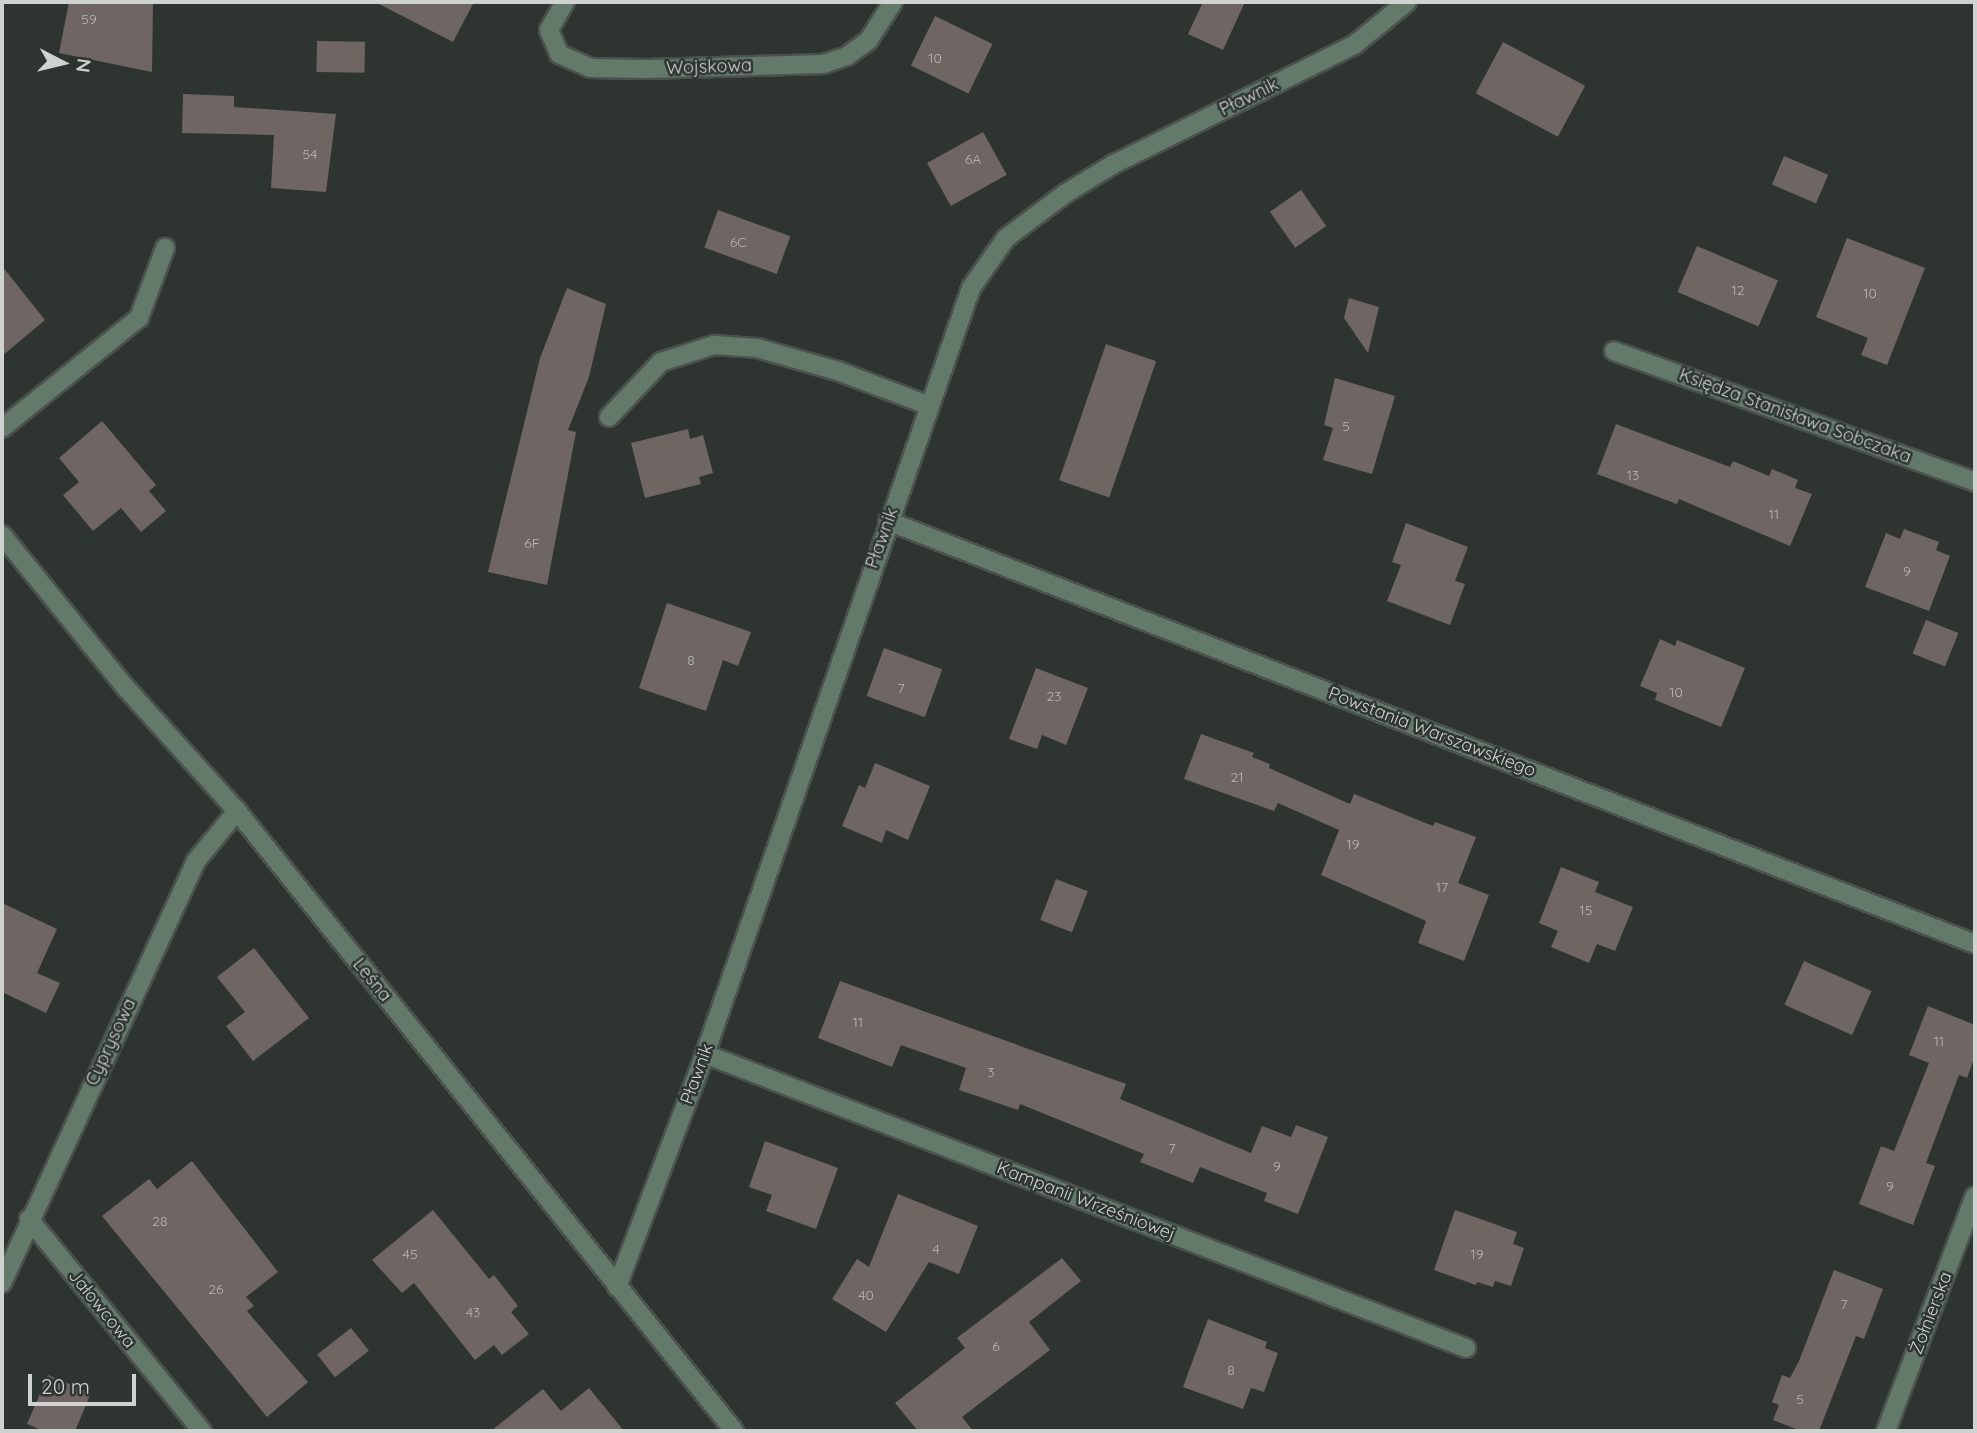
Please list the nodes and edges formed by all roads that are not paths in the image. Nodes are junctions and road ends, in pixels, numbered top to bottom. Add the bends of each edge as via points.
1 (565, 2) edge
2 (893, 2) edge
3 (1407, 2) edge
4 (166, 248) dead end
5 (1614, 351) dead end
6 (930, 405) junction
7 (609, 417) dead end
8 (2, 428) edge
9 (1975, 482) edge
10 (888, 521) junction
11 (2, 535) edge
12 (237, 811) junction
13 (1975, 944) edge
14 (705, 1054) junction
15 (1975, 1196) edge
16 (29, 1219) junction
17 (2, 1283) edge
18 (617, 1287) junction
19 (1466, 1349) dead end
20 (202, 1431) edge
21 (734, 1431) edge
22 (1886, 1431) edge

1 - 2 street, Wojskowa via 549,30 559,54 590,68 647,69 823,64 847,56 868,41
3 - 6 street, Pławnik via 1354,45 1114,163 1033,214 1006,238 971,288
4 - 8 street via 139,318
5 - 9 street, Księdza Stanisława Sobczaka
6 - 7 street via 757,348 714,345 661,362
6 - 10 street, Pławnik
10 - 13 street, Powstania Warszawskiego
10 - 14 street, Pławnik
11 - 12 street, Leśna via 125,688
12 - 16 street, Cyprysowa via 196,861
12 - 18 street, Leśna
14 - 18 street, Pławnik
14 - 19 street, Kampanii Wrześniowej
15 - 22 street, Żołnierska
16 - 17 street, Cyprysowa
16 - 20 street, Jałowcowa
18 - 21 street, Leśna

